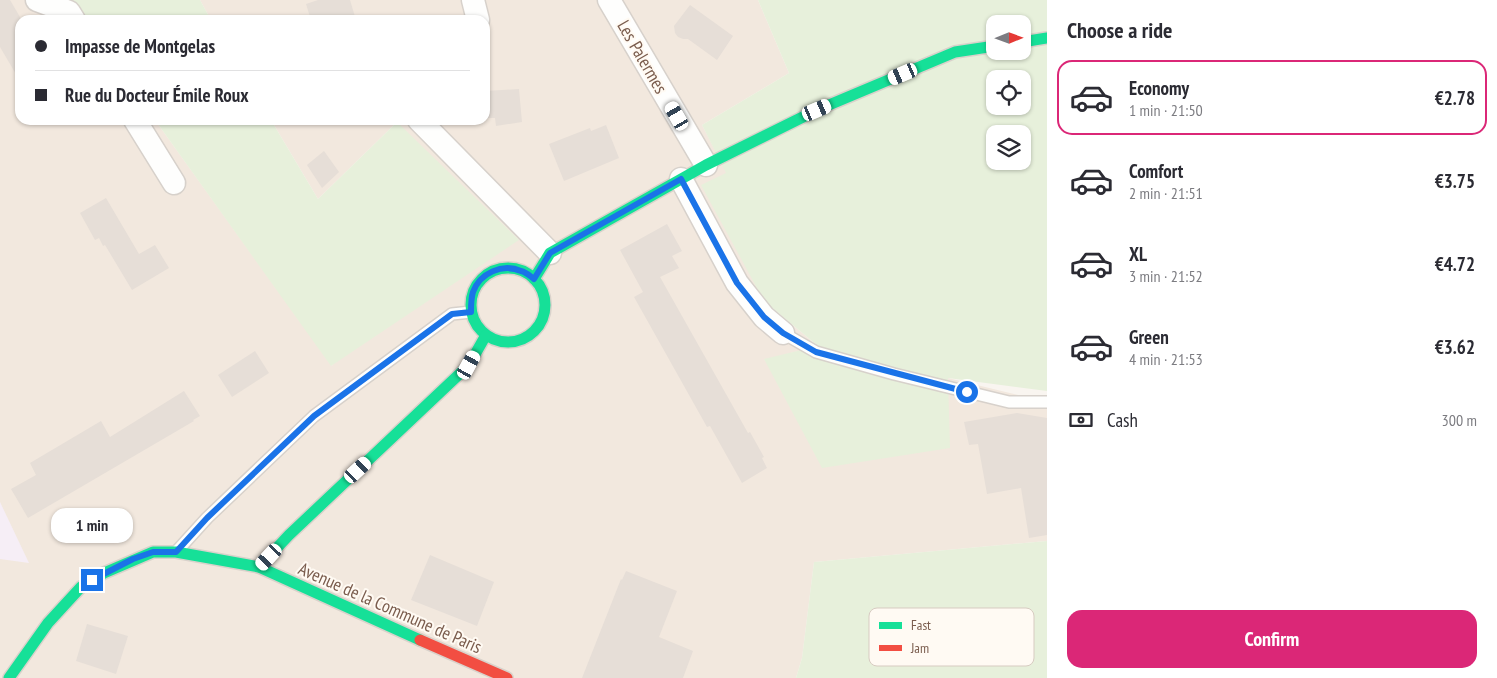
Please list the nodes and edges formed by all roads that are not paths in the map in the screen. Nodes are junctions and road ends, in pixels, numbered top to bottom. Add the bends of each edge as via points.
1 (37, 0) edge
2 (473, 0) edge
3 (610, 0) edge
4 (71, 15) edge
5 (477, 15) edge
6 (1047, 38) edge
7 (1031, 41) edge
8 (986, 47) edge
9 (138, 125) edge
10 (424, 125) edge
11 (706, 166) junction
12 (681, 179) junction
13 (174, 183) dead end
14 (550, 253) junction
15 (534, 279) junction
16 (471, 312) junction
17 (783, 333) joint
18 (486, 335) junction
19 (1047, 402) edge
20 (176, 552) junction
21 (259, 567) junction
22 (473, 672) edge
23 (8, 678) edge
24 (507, 678) edge

1 - 4 street
2 - 5 street
3 - 11 street, Les Palermes
6 - 7 street
8 - 11 street via 955,52 817,110
9 - 13 street
10 - 14 street
11 - 12 street
12 - 14 street
12 - 17 street via 737,283 764,317
14 - 15 street
15 - 16 street via 510,268 485,275 472,294
15 - 18 street via 542,290 545,305 543,317 534,332 510,342 497,341
16 - 18 street via 475,324
16 - 20 lane via 452,314 314,416
17 - 19 lane via 816,352 894,374 1009,402
18 - 21 street via 469,365
20 - 21 street, Avenue de la Commune de Paris
20 - 23 street, Avenue de la Commune de Paris via 153,552 104,573 81,587 48,622
21 - 22 street, Avenue de la Commune de Paris
22 - 24 street, Avenue de la Commune de Paris

